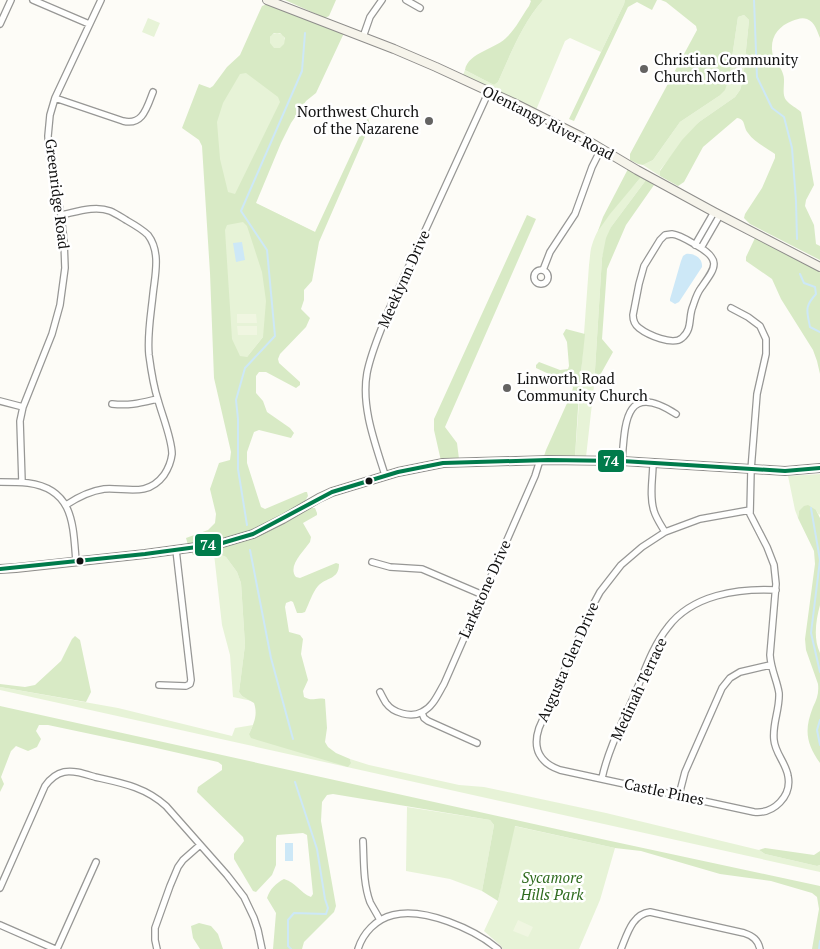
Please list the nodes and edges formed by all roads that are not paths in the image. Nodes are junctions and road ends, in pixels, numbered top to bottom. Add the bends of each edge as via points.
1 (11, 0) edge
2 (34, 0) edge
3 (101, 0) edge
4 (266, 0) edge
5 (382, 0) edge
6 (406, 0) edge
7 (420, 8) dead end
8 (0, 24) edge
9 (89, 24) junction
10 (363, 37) junction
11 (489, 91) junction
12 (153, 92) dead end
13 (55, 98) junction
14 (601, 149) junction
15 (717, 214) junction
16 (61, 215) junction
17 (698, 246) junction
18 (820, 267) edge
19 (543, 270) dead end
20 (731, 308) dead end
21 (157, 398) junction
22 (0, 401) edge
23 (112, 404) dead end
24 (23, 407) junction
25 (676, 414) dead end
26 (540, 460) junction
27 (622, 461) junction
28 (653, 463) junction
29 (820, 468) edge
30 (751, 470) junction
31 (385, 476) junction
32 (0, 482) edge
33 (22, 482) junction
34 (66, 506) junction
35 (750, 510) junction
36 (665, 532) junction
37 (176, 550) junction
38 (76, 561) junction
39 (372, 562) dead end
40 (0, 569) edge
41 (776, 590) junction
42 (483, 595) junction
43 (770, 665) junction
44 (159, 685) dead end
45 (380, 692) dead end
46 (422, 713) junction
47 (477, 743) dead end
48 (543, 759) joint
49 (602, 778) junction
50 (679, 795) junction
51 (363, 841) dead end
52 (200, 844) junction
53 (96, 862) dead end
54 (0, 888) edge
55 (380, 920) junction
56 (0, 925) edge
57 (56, 949) edge
58 (157, 949) edge
59 (262, 949) edge
60 (358, 949) edge
61 (498, 949) edge
62 (621, 949) edge
63 (760, 949) edge

1 - 8 street
2 - 9 street
3 - 9 street, Greenridge Road
4 - 10 main road, Olentangy River Road
5 - 10 street via 370,17
6 - 7 street
9 - 13 street, Greenridge Road
10 - 11 main road, Olentangy River Road
11 - 14 main road, Olentangy River Road
11 - 31 street, Meeklynn Drive via 373,350 366,397 374,442
12 - 13 street via 143,115 131,122
13 - 16 street, Greenridge Road via 48,136
14 - 15 main road, Olentangy River Road
14 - 19 street via 574,214 550,252
15 - 17 street
15 - 18 main road, Olentangy River Road
16 - 21 street via 92,209 110,211 148,236 156,266 149,353
16 - 24 street, Greenridge Road via 65,268 60,305
17 - 17 street via 713,260 714,269 696,297 686,333 679,340 671,341 644,331 632,315 641,274 660,240 668,234 675,234
20 - 30 street via 760,326 766,339 757,394
21 - 23 street via 133,404
21 - 34 street via 172,454 164,476 141,490 99,490 82,495
22 - 24 street
24 - 33 street, Greenridge Road via 20,421
25 - 27 street via 652,402 636,404 624,427
26 - 27 main road
26 - 31 main road via 443,464
26 - 42 street, Larkstone Drive
27 - 28 main road
28 - 30 main road
28 - 36 street via 654,512
29 - 30 main road
30 - 35 street
31 - 37 main road via 332,492 253,534 219,544
32 - 33 street
33 - 34 street via 47,489
34 - 38 street via 72,520
35 - 36 street, Augusta Glen Drive via 700,519
35 - 41 street via 774,564
36 - 48 street, Augusta Glen Drive via 630,556 592,605 537,734 538,750
37 - 38 main road
37 - 44 street via 191,680 186,686
38 - 40 main road
39 - 42 street via 422,570
41 - 43 street
41 - 49 street, Medinah Terrace via 746,590 704,600 668,626 627,711
42 - 46 street, Larkstone Drive via 444,684
43 - 50 street via 740,672 722,688 685,772
43 - 50 street, Castle Pines via 779,693 774,742 789,776 784,798 774,808 759,813
45 - 46 street via 393,710
46 - 47 street via 428,721
48 - 49 street, Castle Pines via 560,770
49 - 50 street, Castle Pines
51 - 55 street via 368,892
52 - 54 street via 166,806 146,792 124,783 64,772 45,786
52 - 58 street via 183,860 170,886 155,928
52 - 59 street via 244,897 254,918
53 - 57 street
55 - 60 street via 365,935
55 - 61 street via 394,914 430,916 466,929
56 - 57 street
62 - 63 street via 638,916 650,912 744,933 757,941

